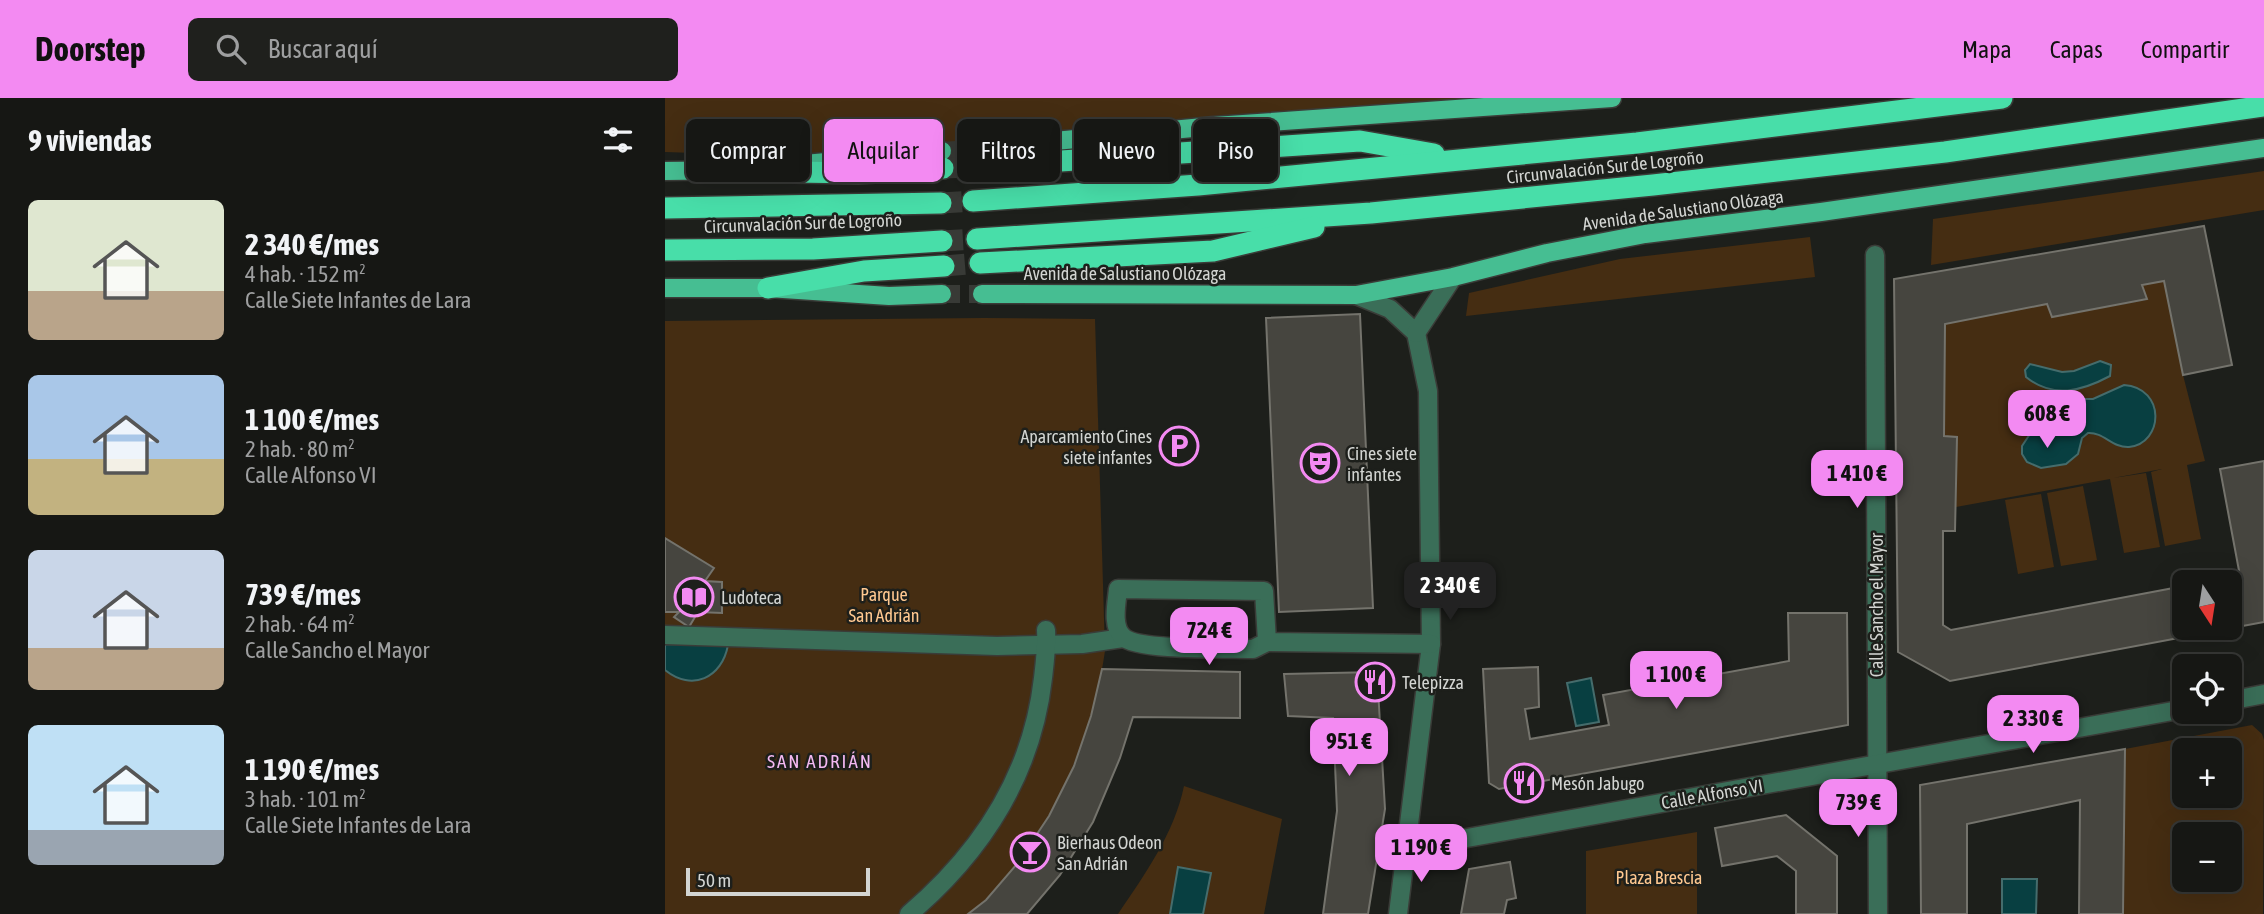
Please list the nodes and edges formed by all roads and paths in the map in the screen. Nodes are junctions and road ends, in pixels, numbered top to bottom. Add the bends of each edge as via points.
1 (1612, 98) edge
2 (2002, 98) edge
3 (2264, 106) edge
4 (1060, 146) edge
5 (2264, 148) edge
6 (1060, 154) edge
7 (1460, 159) junction
8 (665, 172) edge
9 (686, 172) edge
10 (974, 201) tunnel mouth
11 (941, 203) tunnel mouth
12 (665, 208) edge
13 (1371, 214) junction
14 (977, 239) tunnel mouth
15 (942, 241) tunnel mouth
16 (665, 250) edge
17 (1875, 255) dead end
18 (980, 264) tunnel mouth
19 (944, 266) tunnel mouth
20 (1453, 277) junction
21 (665, 288) edge
22 (768, 288) junction
23 (982, 293) tunnel mouth
24 (942, 294) tunnel mouth
25 (1356, 295) junction
26 (1416, 333) junction
27 (665, 635) edge
28 (1047, 637) junction
29 (1123, 638) junction
30 (1267, 642) junction
31 (1431, 644) junction
32 (2264, 694) edge
33 (2242, 698) edge
34 (2172, 711) edge
35 (1876, 764) junction
36 (1406, 849) junction
37 (909, 914) edge
38 (1398, 914) edge
39 (1878, 914) edge

1 - 4 main road via 1214,126
2 - 7 highway, Circunvalación Sur de Logroño via 1637,143
3 - 13 highway, Circunvalación Sur de Logroño via 1919,155
5 - 20 main road, Avenida de Salustiano Olózaga via 1645,234
6 - 7 highway via 1360,141
7 - 10 highway, Circunvalación Sur de Logroño
8 - 9 main road
11 - 12 highway, Circunvalación Sur de Logroño
13 - 14 highway, Circunvalación Sur de Logroño
13 - 18 highway via 1213,251
15 - 16 highway, Circunvalación Sur de Logroño via 813,249
17 - 35 street, Calle Sancho el Mayor
19 - 22 highway via 865,271
20 - 25 main road, Avenida de Salustiano Olózaga
20 - 26 street
21 - 22 main road
22 - 24 main road via 889,296
23 - 25 main road, Avenida de Salustiano Olózaga
25 - 26 street via 1390,309
26 - 31 street via 1428,391
27 - 28 street via 997,646
28 - 29 street via 1082,644
28 - 37 street via 1038,709 1014,782 968,857
29 - 30 street via 1142,645 1253,649
29 - 30 street via 1116,611 1118,589 1264,591
30 - 31 street
31 - 36 street
32 - 33 street
34 - 35 street, Calle Alfonso VI
35 - 36 street, Calle Alfonso VI
35 - 39 street, Calle Sancho el Mayor
36 - 38 street

